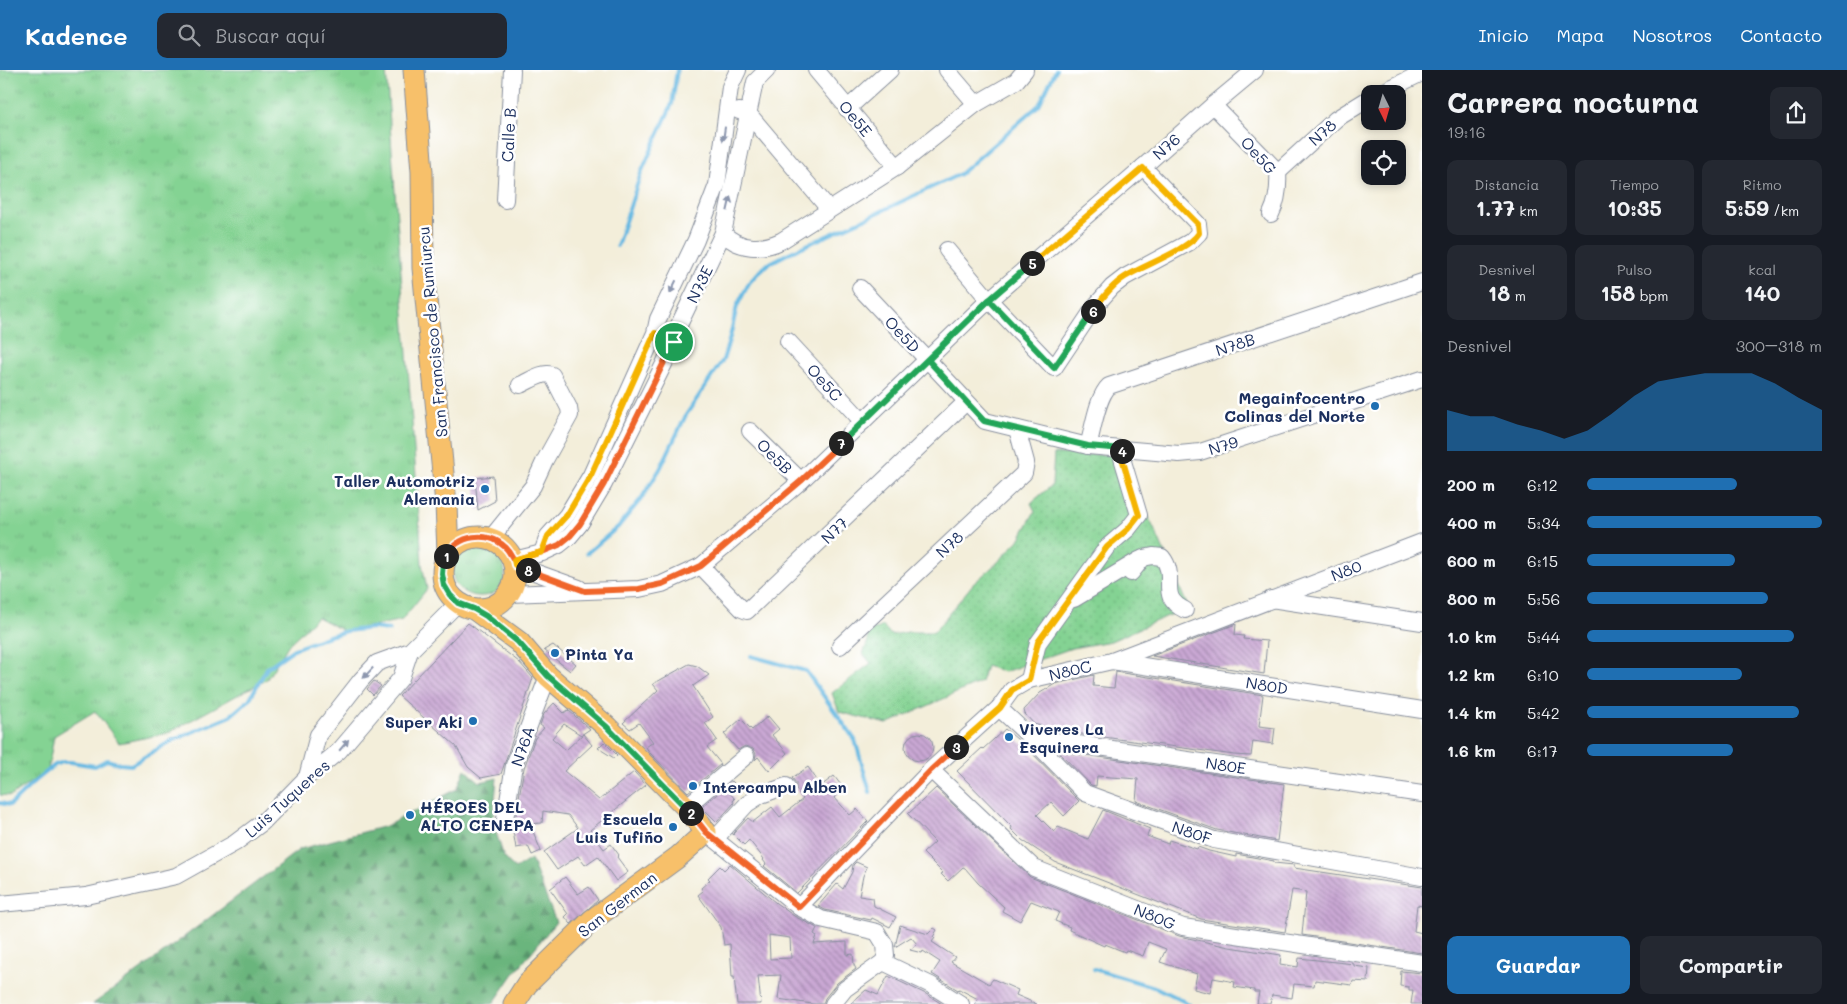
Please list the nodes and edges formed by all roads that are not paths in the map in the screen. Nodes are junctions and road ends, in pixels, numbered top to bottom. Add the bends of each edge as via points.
1 (414, 70) edge
2 (512, 70) edge
3 (738, 70) edge
4 (767, 70) edge
5 (816, 70) edge
6 (890, 70) edge
7 (947, 70) edge
8 (1025, 70) edge
9 (1255, 70) edge
10 (1422, 73) edge
11 (1397, 85) edge
12 (1361, 103) edge
13 (976, 104) junction
14 (1213, 105) junction
15 (727, 109) junction
16 (847, 109) junction
17 (747, 112) junction
18 (897, 166) junction
19 (1143, 168) junction
20 (1278, 172) junction
21 (504, 200) dead end
22 (829, 209) junction
23 (1271, 214) dead end
24 (722, 233) junction
25 (947, 250) dead end
26 (1422, 282) edge
27 (860, 288) dead end
28 (989, 300) junction
29 (655, 333) junction
30 (788, 340) dead end
31 (674, 342) junction
32 (644, 356) junction
33 (928, 360) junction
34 (664, 364) junction
35 (1422, 379) edge
36 (520, 385) dead end
37 (966, 402) junction
38 (863, 422) junction
39 (1017, 429) junction
40 (750, 430) dead end
41 (1088, 446) junction
42 (1122, 449) junction
43 (597, 479) junction
44 (801, 481) junction
45 (446, 504) junction
46 (483, 537) junction
47 (1422, 542) edge
48 (448, 553) junction
49 (1143, 558) junction
50 (514, 563) junction
51 (701, 566) junction
52 (1131, 573) dead end
53 (585, 591) junction
54 (508, 595) junction
55 (1269, 599) junction
56 (1065, 605) junction
57 (466, 606) junction
58 (1185, 610) dead end
59 (1422, 622) edge
60 (518, 642) junction
61 (840, 646) dead end
62 (410, 651) junction
63 (1112, 660) junction
64 (548, 676) junction
65 (1029, 680) junction
66 (1000, 708) junction
67 (1422, 710) edge
68 (1030, 737) junction
69 (746, 756) dead end
70 (931, 770) junction
71 (307, 777) junction
72 (786, 786) dead end
73 (1422, 794) edge
74 (686, 806) junction
75 (505, 819) dead end
76 (710, 836) junction
77 (1422, 876) edge
78 (0, 904) edge
79 (799, 907) junction
80 (883, 962) junction
81 (1422, 963) edge
82 (514, 1004) edge
83 (832, 1004) edge
84 (961, 1004) edge

1 - 45 main road, San Francisco de Rumiurcu via 422,172 423,268
2 - 21 street, Calle B
3 - 15 street, N73E via 730,87
4 - 17 street, N73E via 755,82
5 - 16 street, Oe5E
6 - 16 street
7 - 13 street
8 - 13 street via 1007,87
9 - 14 street, N76
10 - 11 street
12 - 20 street, N78 via 1336,118
13 - 18 street
14 - 19 street, N76
14 - 20 street, Oe5G
15 - 17 street
15 -> 29 street, N73E via 717,185
16 - 18 street, Oe5E
17 - 22 street
24 -> 17 street, N73E
18 - 22 street
19 - 28 street, N76
19 - 28 street via 1198,224 1199,233 1190,242 1112,287 1096,305 1054,368
20 - 23 street, Oe5G via 1278,194
22 - 24 street via 786,238 764,248 748,247
24 - 31 street, N73E
25 - 28 street
26 - 41 street, N78B via 1109,386 1102,398
27 - 33 street, Oe5D
28 - 33 street, N76
29 - 31 street
29 - 32 street, N73E
30 - 38 street, Oe5C
31 - 34 street, N73E
32 - 34 street
32 - 43 street, N73E
33 - 37 street, Oe5D
33 - 38 street, N76
34 - 43 street, N73E
35 - 42 street, N79 via 1200,452 1179,454
36 - 46 street via 548,373 552,375 570,415 534,486
37 - 39 street, Oe5D via 984,421
37 - 51 street, N77 via 747,611
38 - 44 street, N76
39 - 41 street, N79
39 - 61 street, N78 via 1026,462 1024,473
40 - 44 street, Oe5B
41 - 42 street, N79
42 - 56 street via 1139,515 1107,547
43 - 50 street, N73E via 570,536 559,545
44 - 51 street, N76
45 - 46 main road
45 - 48 main road, San Francisco de Rumiurcu
46 - 48 main road via 460,541
46 - 50 main road via 505,547
47 - 55 street, N80
48 - 57 main road via 443,563 444,585 450,595
49 - 52 street
49 - 56 street
49 - 58 street via 1162,557 1168,564 1170,596 1175,605
50 - 53 street, N76
50 - 54 main road via 515,580
51 - 53 street, N76 via 662,584 639,589
53 - 54 street, N76
54 - 57 main road via 492,606
54 - 60 main road via 511,622
55 - 59 street, N80C
55 - 63 street, N80C
56 - 65 street via 1038,642
57 - 60 main road
57 - 62 street
60 - 64 main road
71 -> 62 street, Luis Tuqueres via 339,752 401,678
62 -> 71 street via 377,663 361,680 318,735
63 - 65 street, N80C
63 - 67 street, N80D
64 - 74 main road via 607,727
64 - 75 street, N76A via 514,765
65 - 66 street, N80C via 1012,690
66 - 68 street, N80F
66 - 70 street, N80C
68 - 73 street, N80E
68 - 77 street, N80F via 1085,793 1214,840
69 - 74 street
70 - 79 street, N80C
70 - 81 street, N80G via 1034,868 1183,927
71 - 78 street, Luis Tuqueres via 263,822 235,843 176,876 86,896
72 - 76 street via 747,804
74 - 76 main road
76 - 79 street
76 - 82 main road, San German via 592,920 527,984
79 - 80 street via 821,919 877,932 885,945
80 - 83 street via 845,989
80 - 84 street via 931,985

